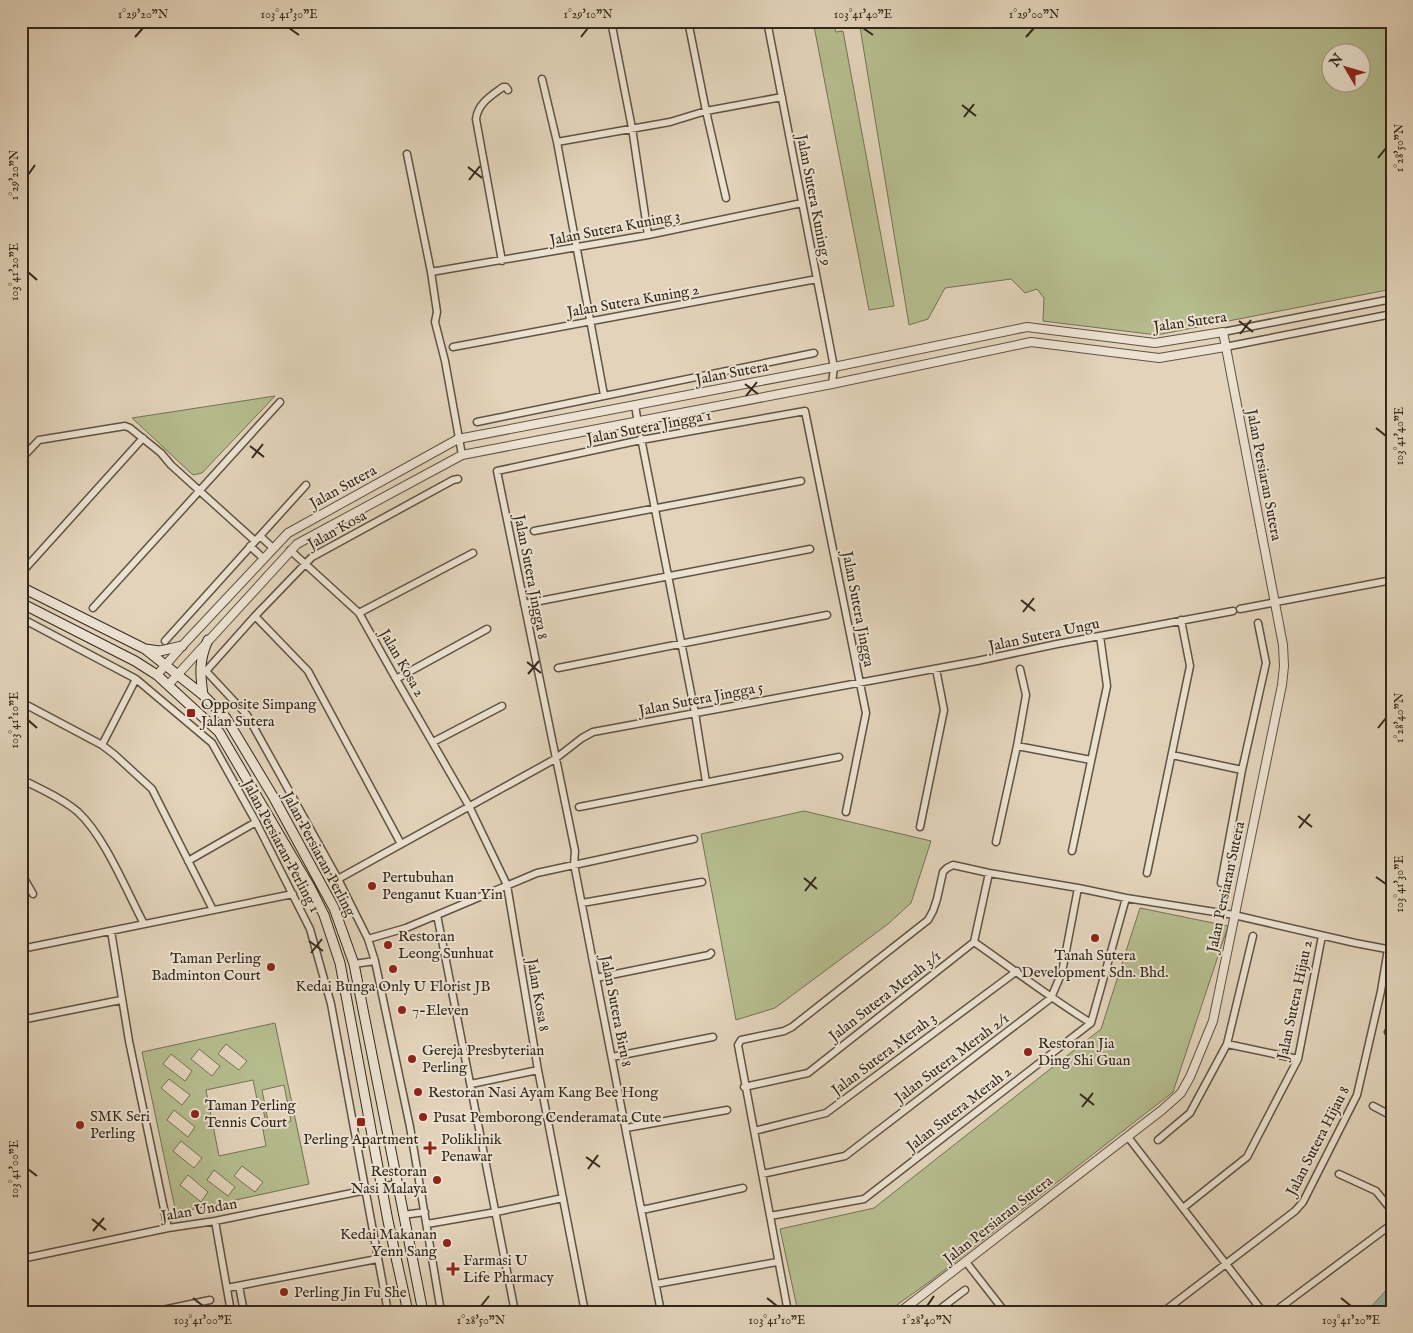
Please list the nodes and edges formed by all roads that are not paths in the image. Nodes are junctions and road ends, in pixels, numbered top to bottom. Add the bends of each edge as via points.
1 (611, 21) edge
2 (688, 21) edge
3 (767, 21) edge
4 (542, 79) dead end
5 (508, 90) dead end
6 (782, 97) junction
7 (706, 111) junction
8 (632, 128) junction
9 (557, 142) junction
10 (407, 154) dead end
11 (726, 198) dead end
12 (802, 203) junction
13 (648, 235) junction
14 (576, 248) junction
15 (502, 261) junction
16 (431, 272) junction
17 (817, 280) junction
18 (1392, 299) edge
19 (1392, 314) edge
20 (590, 321) junction
21 (1222, 332) junction
22 (453, 347) dead end
23 (1225, 347) junction
24 (814, 353) dead end
25 (834, 367) junction
26 (832, 384) junction
27 (604, 395) junction
28 (280, 402) dead end
29 (635, 405) junction
30 (805, 411) joint
31 (638, 421) junction
32 (477, 422) dead end
33 (640, 436) junction
34 (143, 438) junction
35 (458, 439) junction
36 (462, 455) junction
37 (21, 459) edge
38 (497, 470) joint
39 (458, 479) dead end
40 (801, 481) dead end
41 (306, 485) dead end
42 (199, 491) junction
43 (655, 509) junction
44 (534, 532) dead end
45 (260, 536) junction
46 (253, 544) junction
47 (273, 548) junction
48 (810, 549) dead end
49 (290, 550) junction
50 (473, 553) dead end
51 (264, 559) junction
52 (304, 563) junction
53 (23, 571) dead end
54 (668, 576) junction
55 (1392, 580) edge
56 (21, 587) edge
57 (21, 603) edge
58 (1274, 603) junction
59 (524, 604) junction
60 (93, 608) dead end
61 (359, 613) junction
62 (827, 615) dead end
63 (255, 616) junction
64 (21, 618) edge
65 (1181, 620) junction
66 (1258, 623) dead end
67 (488, 629) dead end
68 (1100, 636) junction
69 (208, 640) junction
70 (165, 641) dead end
71 (681, 645) junction
72 (182, 646) junction
73 (145, 649) junction
74 (166, 665) junction
75 (558, 668) dead end
76 (936, 669) junction
77 (1020, 669) dead end
78 (177, 674) junction
79 (157, 675) junction
80 (136, 679) junction
81 (396, 679) junction
82 (860, 682) junction
83 (169, 684) junction
84 (203, 695) junction
85 (21, 702) edge
86 (502, 706) dead end
87 (694, 713) junction
88 (433, 742) junction
89 (102, 745) junction
90 (1017, 746) junction
91 (1172, 756) junction
92 (839, 757) dead end
93 (555, 759) junction
94 (1091, 760) junction
95 (1242, 770) junction
96 (21, 779) edge
97 (706, 782) junction
98 (469, 806) junction
99 (579, 807) dead end
100 (846, 812) dead end
101 (256, 822) junction
102 (920, 827) dead end
103 (694, 839) dead end
104 (996, 842) dead end
105 (401, 844) junction
106 (1072, 851) dead end
107 (188, 861) junction
108 (574, 864) junction
109 (1146, 873) dead end
110 (989, 874) junction
111 (21, 877) edge
112 (338, 879) junction
113 (702, 882) dead end
114 (1221, 883) dead end
115 (507, 885) junction
116 (1078, 888) junction
117 (33, 894) dead end
118 (293, 894) junction
119 (1126, 898) junction
120 (582, 903) junction
121 (213, 910) junction
122 (436, 915) junction
123 (1234, 915) junction
124 (144, 924) junction
125 (111, 931) junction
126 (1253, 936) dead end
127 (1322, 936) junction
128 (368, 940) junction
129 (974, 942) junction
130 (21, 949) edge
131 (1390, 950) edge
132 (711, 953) dead end
133 (375, 961) junction
134 (354, 964) junction
135 (1017, 971) junction
136 (596, 978) junction
137 (1051, 998) junction
138 (121, 1000) junction
139 (21, 1020) edge
140 (1090, 1023) junction
141 (713, 1037) dead end
142 (1227, 1044) junction
143 (612, 1056) junction
144 (1298, 1059) junction
145 (538, 1070) junction
146 (471, 1084) junction
147 (744, 1087) junction
148 (1373, 1106) dead end
149 (727, 1110) dead end
150 (1392, 1116) edge
151 (626, 1128) junction
152 (754, 1131) junction
153 (1128, 1136) junction
154 (1158, 1140) dead end
155 (762, 1174) junction
156 (1339, 1174) dead end
157 (396, 1184) junction
158 (382, 1186) junction
159 (743, 1188) dead end
160 (365, 1189) junction
161 (563, 1198) junction
162 (1183, 1208) junction
163 (642, 1210) junction
164 (1392, 1211) edge
165 (425, 1212) junction
166 (496, 1212) junction
167 (403, 1215) junction
168 (770, 1216) junction
169 (215, 1221) junction
170 (427, 1224) junction
171 (1392, 1224) edge
172 (168, 1228) junction
173 (21, 1259) edge
174 (377, 1259) junction
175 (777, 1262) junction
176 (966, 1262) junction
177 (1226, 1264) junction
178 (656, 1284) junction
179 (239, 1286) junction
180 (227, 1288) junction
181 (965, 1290) dead end
182 (210, 1300) dead end
183 (154, 1312) edge
184 (231, 1312) edge
185 (244, 1312) edge
186 (388, 1312) edge
187 (408, 1312) edge
188 (423, 1312) edge
189 (441, 1312) edge
190 (515, 1312) edge
191 (585, 1312) edge
192 (661, 1312) edge
193 (788, 1312) edge
194 (900, 1312) edge
195 (936, 1312) edge
196 (1005, 1312) edge
197 (1163, 1312) edge
198 (1263, 1312) edge
199 (1274, 1312) edge

1 - 8 street
2 - 7 street
3 - 6 street, Jalan Sutera Kuning 9
4 - 9 street
5 - 15 street via 503,87 481,104 476,119
6 - 7 street
6 - 12 street, Jalan Sutera Kuning 9
7 - 8 street via 670,122
7 - 11 street
8 - 9 street
8 - 13 street
9 - 14 street
10 - 16 street
12 - 13 street, Jalan Sutera Kuning 3
12 - 17 street, Jalan Sutera Kuning 9
13 - 14 street, Jalan Sutera Kuning 3
14 - 15 street, Jalan Sutera Kuning 3
14 - 20 street
15 - 16 street, Jalan Sutera Kuning 3
16 - 35 street via 437,312 435,318
17 - 20 street, Jalan Sutera Kuning 2
17 - 25 street, Jalan Sutera Kuning 9
18 - 21 street, Jalan Sutera
19 - 23 street, Jalan Sutera
20 - 22 street, Jalan Sutera Kuning 2
20 - 27 street
21 - 23 street, Jalan Persiaran Sutera
21 - 25 street, Jalan Sutera via 1155,343 1027,327
23 - 26 street, Jalan Sutera via 1160,358 1031,342
23 - 58 street, Jalan Persiaran Sutera
24 - 27 street
25 - 26 street, Jalan Sutera Kuning 9
25 - 29 street, Jalan Sutera
26 - 31 street, Jalan Sutera
27 - 32 street
28 - 42 street
29 - 31 street
29 - 35 street, Jalan Sutera
30 - 33 street, Jalan Sutera Jingga 1
30 - 82 street, Jalan Sutera Jingga
31 - 33 street
31 - 36 street, Jalan Sutera
33 - 38 street, Jalan Sutera Jingga 1
33 - 43 street
34 - 37 street via 125,426 44,439 36,442
34 - 42 street
34 - 53 street
35 - 36 street
35 - 47 street, Jalan Sutera via 288,533
36 - 49 street, Jalan Sutera
38 - 59 street, Jalan Sutera Jingga 8
39 - 52 street, Jalan Kosa
40 - 43 street
41 - 45 street
42 - 46 street via 217,505
42 - 60 street
43 - 44 street
43 - 54 street
45 - 46 street
45 - 47 street
46 - 51 street
46 - 70 street
47 - 51 street, Jalan Sutera
48 - 54 street
49 - 52 street, Jalan Kosa 2
49 - 69 street, Jalan Sutera
50 - 61 street
51 - 72 street, Jalan Sutera
52 - 61 street, Jalan Kosa 2
52 - 63 street, Jalan Kosa
54 - 59 street
54 - 71 street
55 - 58 street, Jalan Sutera Ungu
56 - 73 main road, Jalan Persiaran Perling
57 - 79 main road, Jalan Persiaran Perling
58 - 65 street, Jalan Sutera Ungu
58 - 123 street, Jalan Persiaran Sutera via 1283,645 1282,685
59 - 93 street, Jalan Sutera Jingga 8
61 - 81 street, Jalan Kosa 2
62 - 71 street
63 - 105 street via 308,671
63 - 112 street, Jalan Kosa via 206,671 248,715
64 - 80 street, Jalan Persiaran Perling 1
65 - 68 street, Jalan Sutera Ungu
65 - 91 street via 1190,666
66 - 95 street via 1266,664
67 - 81 street
68 - 76 street, Jalan Sutera Ungu
68 - 94 street via 1107,686
69 - 78 street, Jalan Sutera
69 - 84 main road via 200,665
71 - 75 street
71 - 87 street
72 - 73 main road via 160,651
72 - 74 street, Jalan Sutera
73 - 74 main road, Jalan Persiaran Perling
74 - 78 main road, Jalan Persiaran Perling
74 - 79 street, Jalan Sutera
76 - 82 street, Jalan Sutera Ungu
76 - 102 street via 944,710
77 - 90 street via 1026,695
78 - 83 street, Jalan Sutera
78 - 84 main road, Jalan Persiaran Perling
79 - 83 main road, Jalan Persiaran Perling
80 - 89 street
80 - 101 street, Jalan Persiaran Perling 1 via 212,743
81 - 88 street, Jalan Kosa 2
82 - 87 street, Jalan Sutera Jingga 5
82 - 100 street, Jalan Sutera Jingga via 866,713
83 - 158 main road, Jalan Persiaran Perling via 219,732 324,915 340,963
84 - 134 main road, Jalan Persiaran Perling via 226,718 274,798 334,908
85 - 89 street
86 - 88 street
87 - 93 street, Jalan Sutera Jingga 5 via 593,732
87 - 97 street
88 - 98 street, Jalan Kosa 2
89 - 107 street via 152,789
90 - 94 street
90 - 104 street
91 - 95 street
91 - 109 street
92 - 97 street
93 - 98 street, Jalan Sutera Jingga 5
93 - 108 street, Jalan Sutera Jingga 8 via 575,852
94 - 106 street
95 - 114 street
96 - 124 street via 77,812 97,834
97 - 99 street
98 - 105 street, Jalan Sutera Jingga 5
98 - 115 street, Jalan Kosa 8
101 - 107 street
101 - 118 street, Jalan Persiaran Perling 1
103 - 108 street
105 - 112 street, Jalan Sutera Jingga 5
107 - 121 street
108 - 115 street
108 - 120 street, Jalan Sutera Biru 8
110 - 116 street
110 - 129 street
110 - 147 street via 954,865 947,868 928,920 792,1027 741,1040 738,1049
111 - 117 street
112 - 128 street
113 - 120 street
115 - 122 street
115 - 145 street, Jalan Kosa 8
116 - 119 street
116 - 137 street, Jalan Sutera Merah 2/1 via 1062,972
118 - 121 street
118 - 160 street, Jalan Persiaran Perling 1 via 310,929 331,1004
119 - 123 street
119 - 140 street
120 - 136 street, Jalan Sutera Biru 8
121 - 124 street
122 - 128 street
122 - 146 street
123 - 127 street
123 - 153 street, Jalan Persiaran Sutera via 1213,1021 1190,1076 1181,1093
124 - 125 street
125 - 130 street
125 - 138 street
126 - 142 street
127 - 131 street
127 - 144 street, Jalan Sutera Hijau 2
128 - 133 street
129 - 135 street
129 - 147 street, Jalan Sutera Merah 3/1 via 808,1074
131 - 177 street, Jalan Sutera Hijau 8 via 1357,1094 1307,1193 1299,1207
132 - 136 street
133 - 134 street
133 - 165 street
134 - 157 main road, Jalan Persiaran Perling
135 - 137 street
135 - 152 street, Jalan Sutera Merah 3 via 826,1113
136 - 143 street, Jalan Sutera Biru 8
137 - 140 street
137 - 155 street, Jalan Sutera Merah 2/1 via 845,1156
138 - 139 street
138 - 172 street
140 - 168 street, Jalan Sutera Merah 2 via 864,1199
141 - 143 street
142 - 144 street
142 - 154 street via 1190,1113
143 - 151 street, Jalan Sutera Biru 8
144 - 162 street, Jalan Sutera Hijau 2 via 1247,1157
145 - 146 street
145 - 161 street, Jalan Kosa 8
146 - 166 street
147 - 152 street
148 - 150 street
149 - 151 street
151 - 163 street, Jalan Sutera Biru 8
152 - 155 street
153 - 162 street
153 - 176 street, Jalan Persiaran Sutera
155 - 168 street
156 - 164 street via 1376,1191
157 - 158 street, Jalan Undan
157 - 167 main road, Jalan Persiaran Perling
158 - 160 street, Jalan Undan
158 - 187 main road, Jalan Persiaran Perling
159 - 163 street
160 - 169 street, Jalan Undan
160 - 174 street, Jalan Persiaran Perling 1
161 - 166 street
161 - 191 street, Jalan Kosa 8
162 - 177 street
163 - 178 street, Jalan Sutera Biru 8
165 - 167 street
165 - 170 street
166 - 170 street
166 - 190 street
167 - 188 main road, Jalan Persiaran Perling
168 - 175 street
169 - 172 street, Jalan Undan
169 - 180 street
170 - 189 street
171 - 199 street
172 - 173 street, Jalan Undan
174 - 179 street
174 - 186 street, Jalan Persiaran Perling 1
175 - 178 street
175 - 193 street
176 - 194 street, Jalan Persiaran Sutera
176 - 196 street
177 - 197 street, Jalan Sutera Hijau 8
177 - 198 street
178 - 192 street, Jalan Sutera Biru 8
179 - 180 street
179 - 185 street
180 - 184 street
181 - 195 street
182 - 183 street

